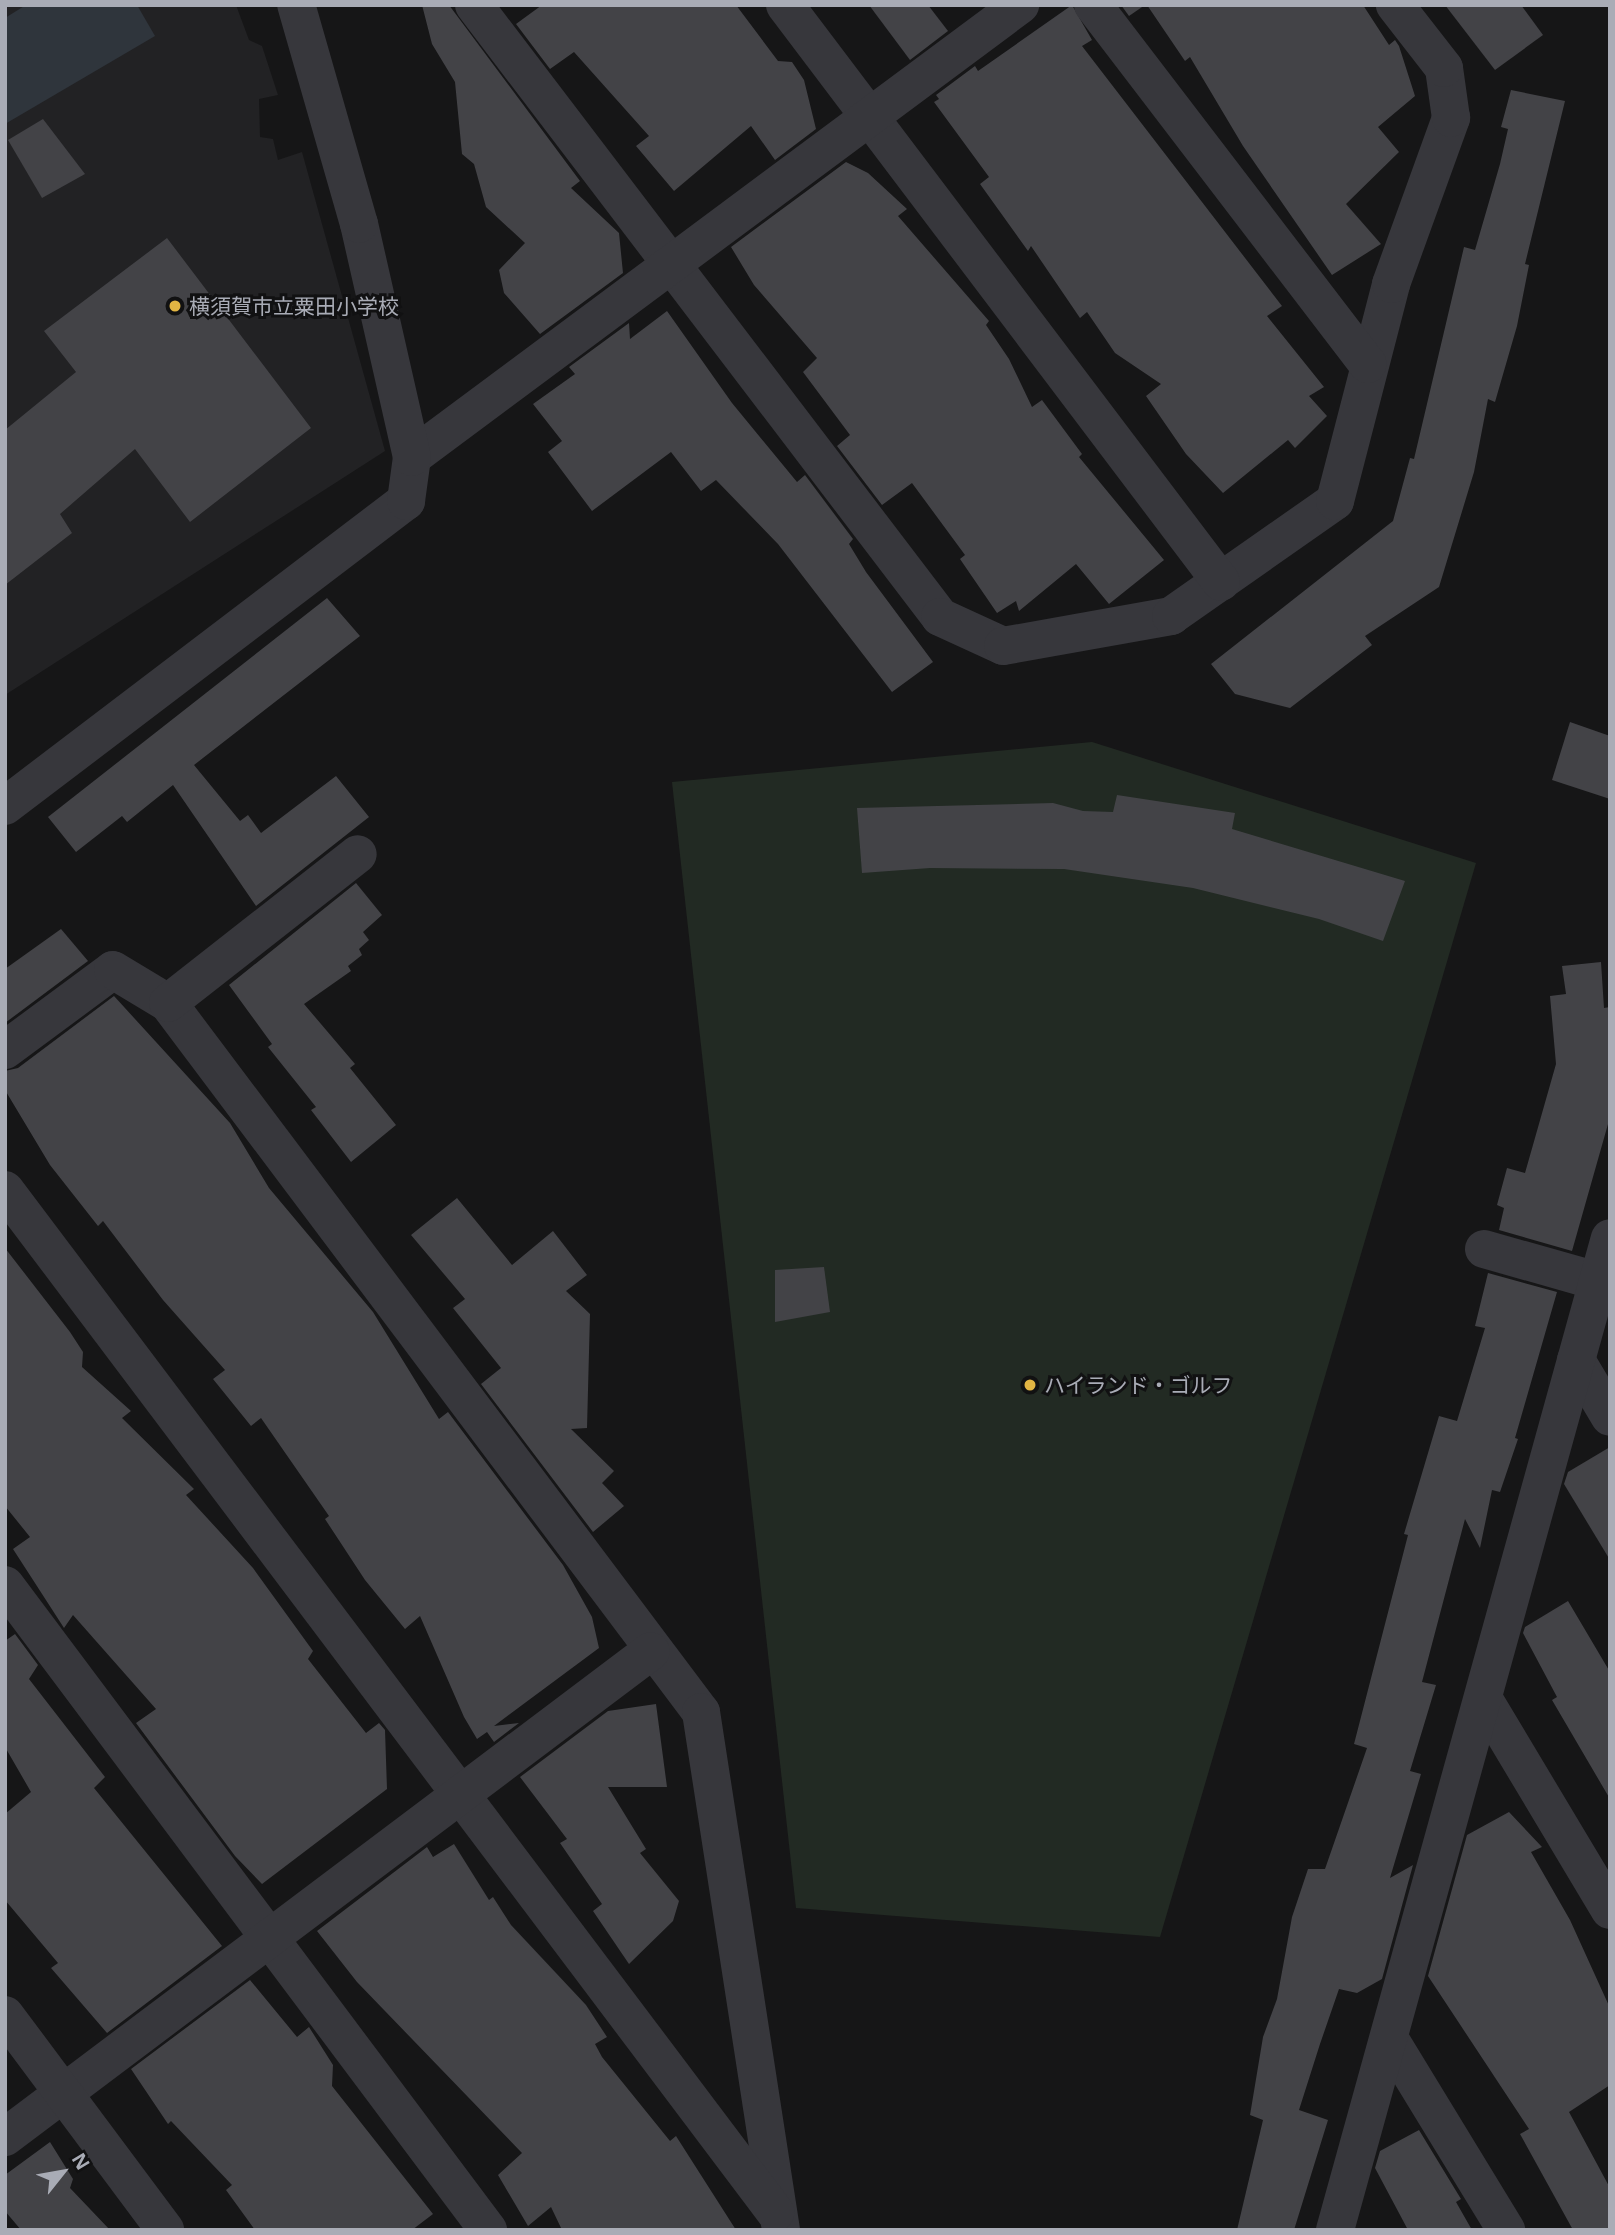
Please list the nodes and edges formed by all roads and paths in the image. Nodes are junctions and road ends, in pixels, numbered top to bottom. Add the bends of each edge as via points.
1 (296, 5) edge
2 (474, 5) edge
3 (785, 5) edge
4 (1020, 5) edge
5 (1093, 5) edge
6 (1395, 5) edge
7 (871, 117) junction
8 (668, 264) junction
9 (1367, 363) junction
10 (412, 457) junction
11 (1221, 582) junction
12 (5, 806) edge
13 (358, 854) dead end
14 (168, 1003) junction
15 (5, 1050) edge
16 (5, 1190) edge
17 (1610, 1238) edge
18 (1484, 1249) dead end
19 (1597, 1281) junction
20 (1576, 1360) junction
21 (1610, 1418) edge
22 (5, 1585) edge
23 (652, 1651) junction
24 (1483, 1699) junction
25 (460, 1796) junction
26 (1610, 1910) edge
27 (272, 1937) junction
28 (5, 2015) edge
29 (1389, 2038) junction
30 (63, 2094) junction
31 (5, 2137) edge
32 (780, 2223) edge
33 (165, 2230) edge
34 (488, 2230) edge
35 (1335, 2230) edge
36 (1506, 2230) edge

1 - 10 street via 359,224
2 - 8 street
3 - 7 street
4 - 7 street
5 - 9 street
6 - 9 street via 1444,68 1451,118
7 - 8 street
7 - 11 street
8 - 10 street
8 - 11 street via 940,617 1003,646 1171,616
9 - 11 street via 1335,501
10 - 12 street via 406,500
13 - 14 street
14 - 15 street via 113,970
14 - 23 street
16 - 25 street
17 - 19 street
18 - 19 street
19 - 20 street
20 - 21 street
20 - 24 street
22 - 27 street
23 - 25 street
23 - 32 street via 701,1712
24 - 26 street
24 - 29 street
25 - 27 street
25 - 32 street
27 - 30 street
27 - 34 street
28 - 30 street
29 - 35 street
29 - 36 street
30 - 31 street
30 - 33 street

